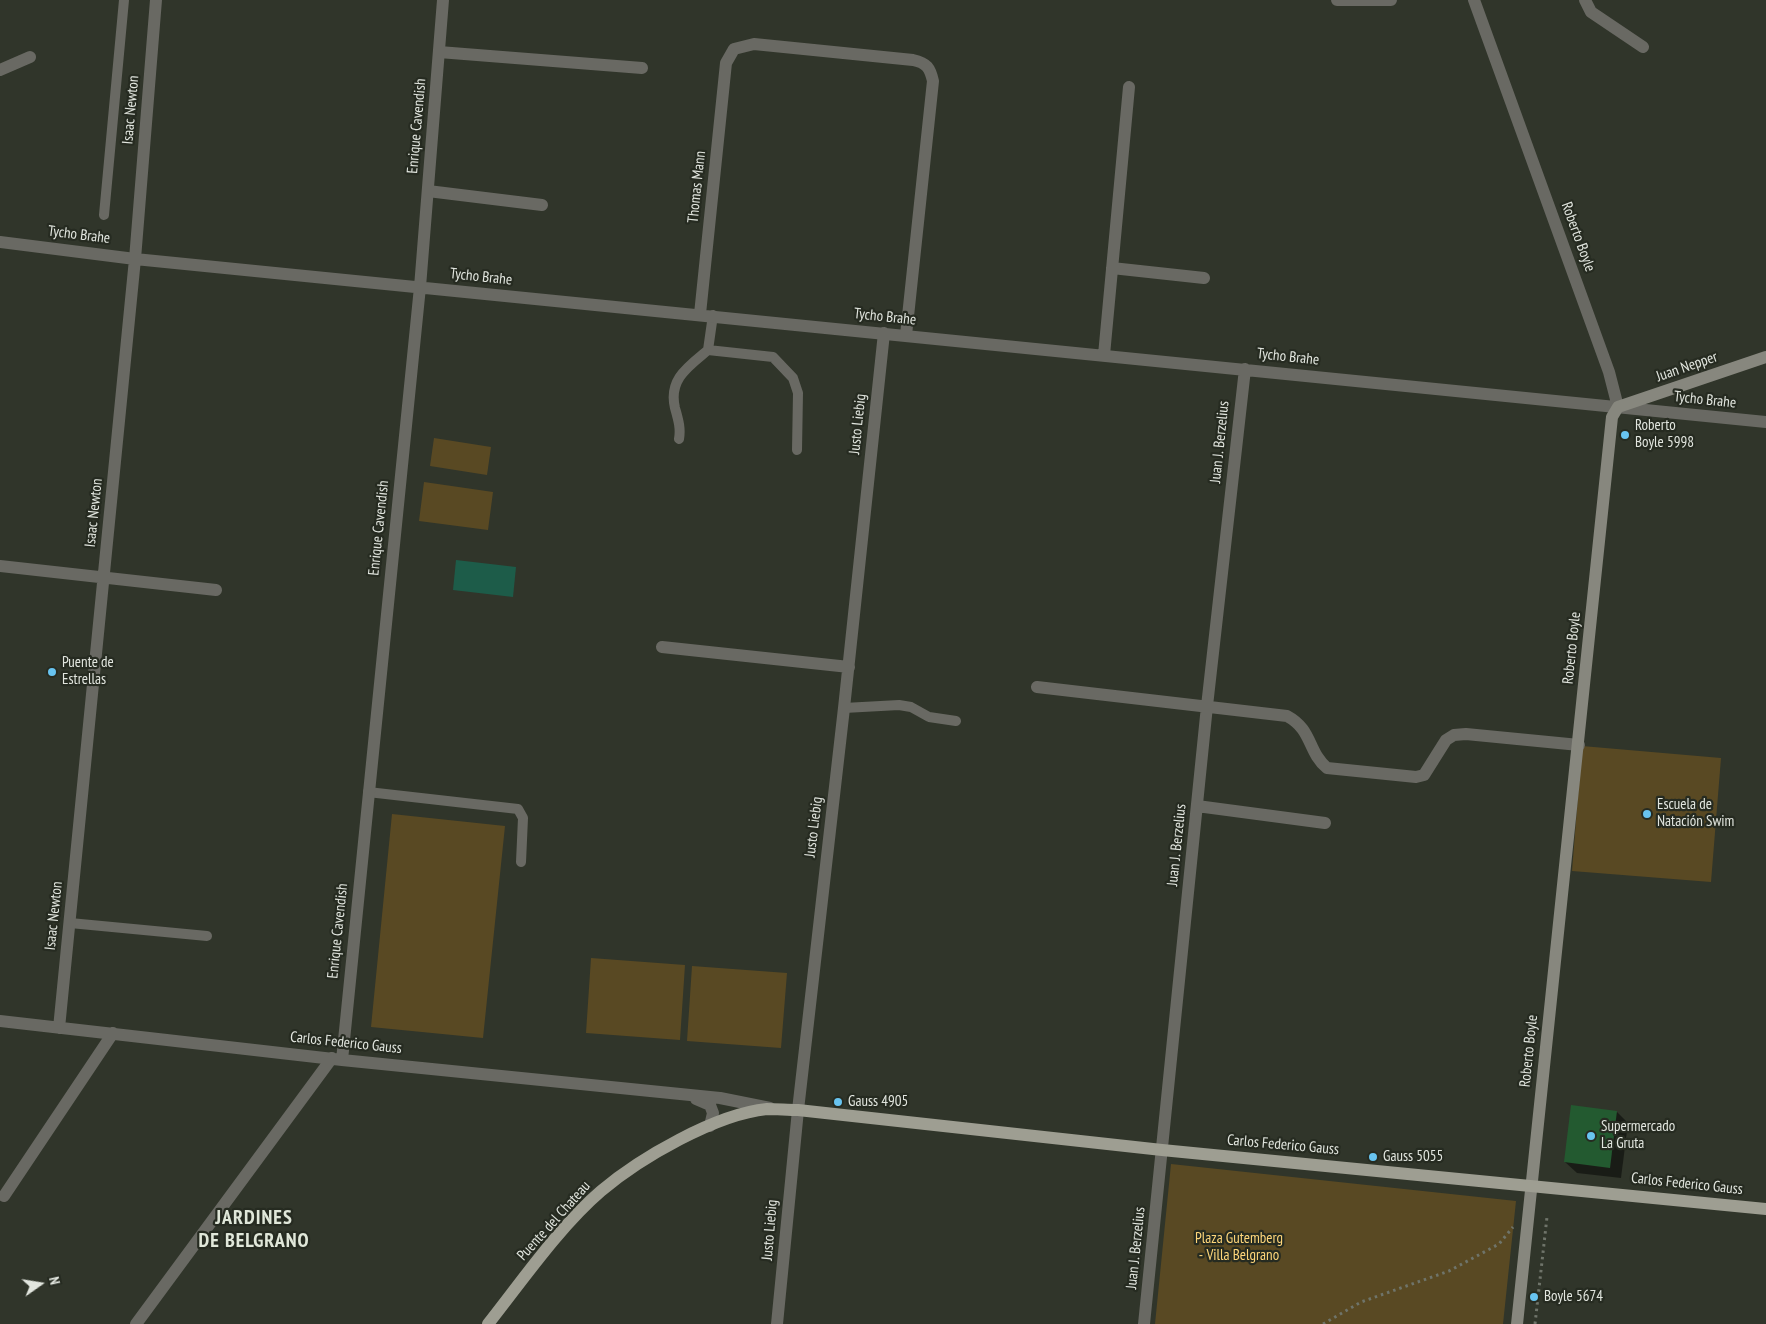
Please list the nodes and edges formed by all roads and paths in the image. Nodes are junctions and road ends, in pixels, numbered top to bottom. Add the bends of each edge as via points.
1 (124, 0) edge
2 (156, 0) edge
3 (444, 0) edge
4 (1337, 0) edge
5 (1391, 0) edge
6 (1474, 0) edge
7 (1585, 0) edge
8 (1644, 47) dead end
9 (439, 52) junction
10 (30, 57) dead end
11 (642, 68) dead end
12 (0, 70) edge
13 (1129, 87) dead end
14 (428, 191) junction
15 (542, 205) dead end
16 (104, 215) dead end
17 (0, 242) edge
18 (135, 258) junction
19 (1112, 268) junction
20 (1204, 278) dead end
21 (420, 287) junction
22 (707, 315) junction
23 (884, 333) junction
24 (906, 335) junction
25 (708, 350) junction
26 (1104, 355) junction
27 (1766, 357) edge
28 (1245, 369) junction
29 (1618, 408) junction
30 (1766, 422) edge
31 (679, 439) dead end
32 (797, 450) dead end
33 (0, 566) edge
34 (104, 578) junction
35 (216, 590) dead end
36 (662, 648) dead end
37 (849, 667) junction
38 (1037, 687) dead end
39 (1207, 706) junction
40 (844, 708) junction
41 (956, 721) dead end
42 (1579, 745) junction
43 (368, 792) junction
44 (1197, 806) junction
45 (1325, 823) dead end
46 (521, 862) dead end
47 (70, 924) junction
48 (206, 936) dead end
49 (0, 1021) edge
50 (59, 1028) junction
51 (114, 1033) junction
52 (337, 1059) junction
53 (690, 1095) junction
54 (776, 1110) junction
55 (798, 1110) junction
56 (710, 1126) junction
57 (1162, 1150) junction
58 (1531, 1185) junction
59 (4, 1196) dead end
60 (1766, 1209) edge
61 (1547, 1217) dead end
62 (1516, 1222) dead end
63 (136, 1324) edge
64 (488, 1324) edge
65 (777, 1324) edge
66 (1144, 1324) edge
67 (1323, 1324) edge
68 (1517, 1324) edge
69 (1535, 1324) edge

1 - 16 lane
2 - 18 street, Isaac Newton
3 - 9 street, Enrique Cavendish
4 - 5 street
6 - 29 street, Roberto Boyle via 1609,372
7 - 8 street via 1591,12
9 - 11 street
9 - 14 street, Enrique Cavendish
10 - 12 street
13 - 19 street
14 - 15 street
14 - 21 street, Enrique Cavendish
17 - 18 street, Tycho Brahe
18 - 21 street, Tycho Brahe
18 - 34 street, Isaac Newton
19 - 20 street
19 - 26 street
21 - 22 street, Tycho Brahe
21 - 43 street, Enrique Cavendish
22 - 23 street, Tycho Brahe
22 - 24 street, Thomas Mann via 726,63 734,50 754,44 913,60 925,63 931,70 933,81
22 - 25 lane
23 - 24 street, Tycho Brahe
23 - 37 street, Justo Liebig
24 - 26 street, Tycho Brahe
25 - 31 lane via 684,369 677,379 674,405 681,430
25 - 32 lane via 773,357 792,378 798,393
26 - 28 street, Tycho Brahe
27 - 29 main road, Juan Nepper
28 - 29 street, Tycho Brahe
28 - 39 street, Juan J. Berzelius
29 - 30 street, Tycho Brahe
29 - 42 main road, Roberto Boyle via 1612,417 1610,432
33 - 34 street
34 - 35 street
34 - 47 street, Isaac Newton
36 - 37 street
37 - 40 street, Justo Liebig
38 - 39 street
39 - 42 street via 1287,716 1300,722 1320,762 1327,768 1416,777 1424,775 1446,740 1454,735
39 - 44 street, Juan J. Berzelius
40 - 41 lane via 899,704 929,717
40 - 55 street, Justo Liebig
42 - 58 main road, Roberto Boyle
43 - 46 lane via 518,809 524,818
43 - 52 street, Enrique Cavendish
44 - 45 street
44 - 57 street, Juan J. Berzelius
47 - 48 lane
47 - 50 street, Isaac Newton
49 - 50 street, Carlos Federico Gauss
50 - 51 street, Carlos Federico Gauss
51 - 52 street, Carlos Federico Gauss
51 - 59 street
52 - 53 street, Carlos Federico Gauss
52 - 63 street
53 - 54 street, Carlos Federico Gauss
53 - 56 street, Carlos Federico Gauss via 710,1105 713,1113
54 - 55 main road, Puente del Chateau
54 - 56 main road, Puente del Chateau via 742,1115
55 - 57 main road, Carlos Federico Gauss
55 - 65 street, Justo Liebig
56 - 64 main road, Puente del Chateau via 644,1159 601,1191 569,1224
57 - 58 main road, Carlos Federico Gauss
57 - 66 street, Juan J. Berzelius
58 - 60 main road, Carlos Federico Gauss
58 - 68 main road, Roberto Boyle
61 - 69 path
62 - 67 path via 1499,1244 1448,1271 1361,1302

